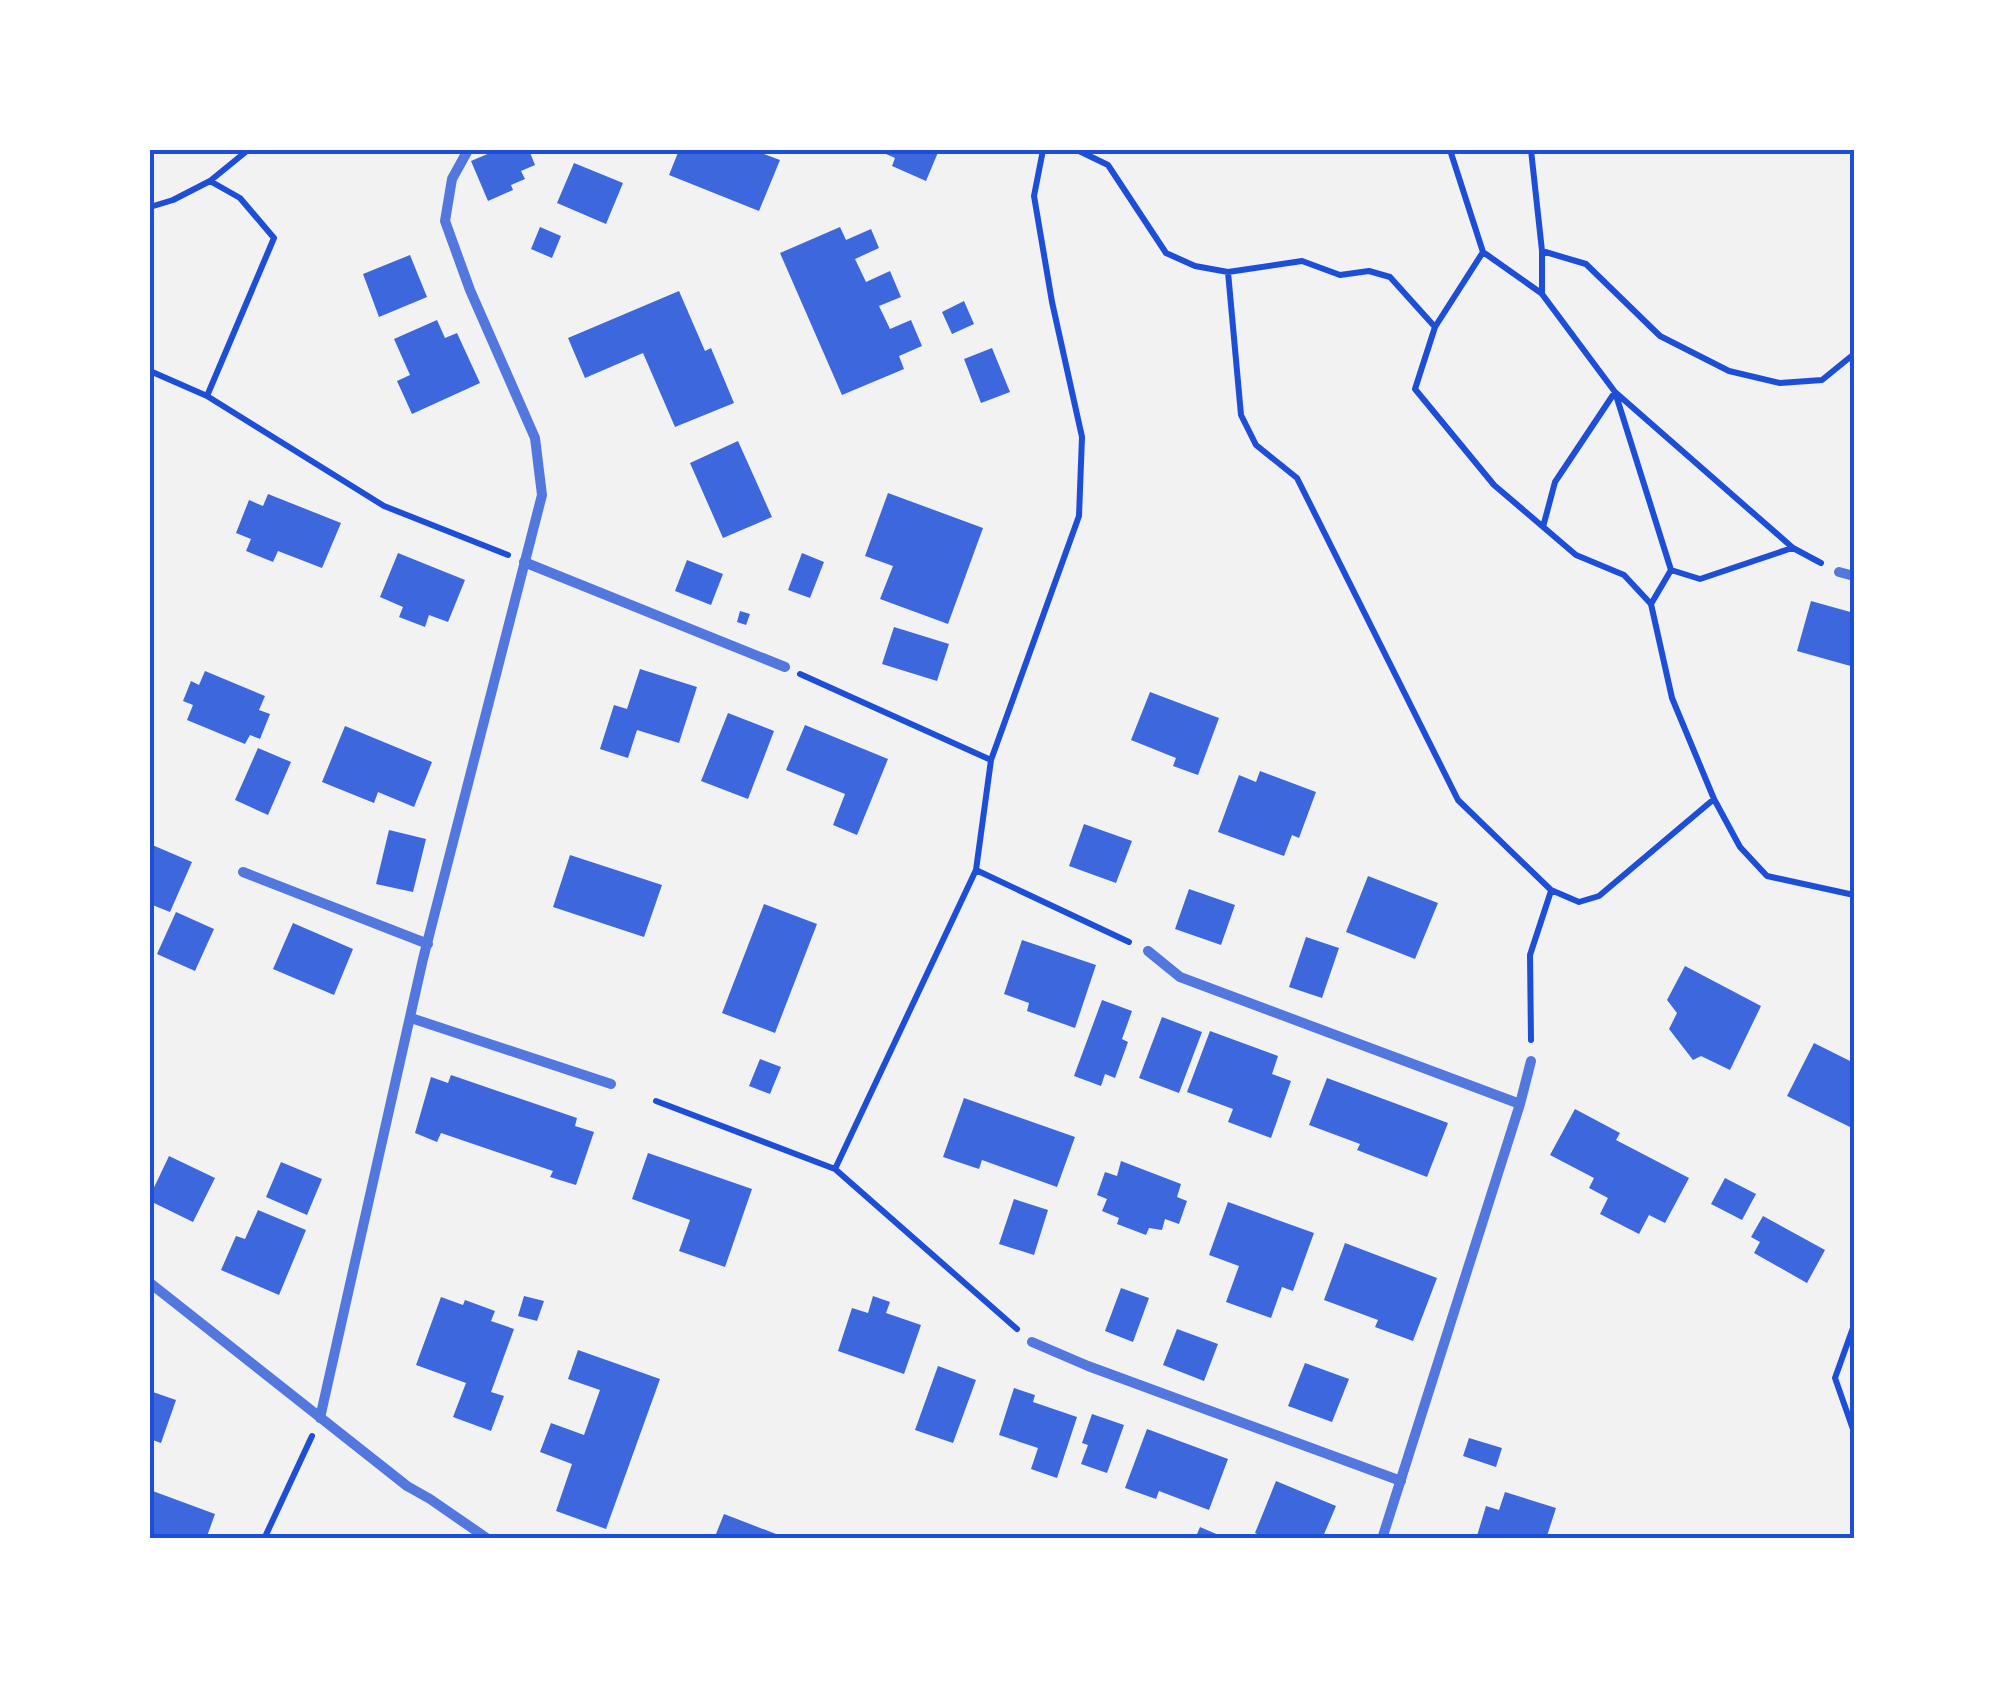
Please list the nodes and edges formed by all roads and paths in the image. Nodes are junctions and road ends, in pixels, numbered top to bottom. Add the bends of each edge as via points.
1 (248, 150) edge
2 (468, 150) edge
3 (1043, 150) edge
4 (1077, 150) edge
5 (1450, 150) edge
6 (1531, 150) edge
7 (210, 181) junction
8 (150, 207) edge
9 (1482, 252) junction
10 (1542, 252) junction
11 (1228, 272) junction
12 (1542, 294) junction
13 (1436, 327) junction
14 (1854, 354) edge
15 (150, 371) edge
16 (1615, 392) junction
17 (207, 396) junction
18 (1543, 527) junction
19 (1793, 548) junction
20 (524, 562) junction
21 (1672, 570) junction
22 (1839, 572) joint
23 (1854, 576) edge
24 (1651, 604) junction
25 (785, 667) joint
26 (991, 760) junction
27 (1714, 800) junction
28 (976, 870) junction
29 (243, 872) dead end
30 (1551, 890) junction
31 (1854, 895) edge
32 (428, 944) junction
33 (1148, 951) joint
34 (411, 1018) junction
35 (1531, 1061) joint
36 (612, 1084) dead end
37 (656, 1101) dead end
38 (1520, 1104) junction
39 (835, 1168) junction
40 (150, 1283) edge
41 (1854, 1325) edge
42 (1032, 1342) joint
43 (320, 1418) junction
44 (1854, 1432) edge
45 (1400, 1482) junction
46 (264, 1539) edge
47 (488, 1539) edge
48 (1382, 1539) edge

1 - 7 path
2 - 20 street via 452,179 445,221 535,438 542,495
3 - 26 path via 1034,196 1082,437 1080,516
4 - 11 path via 1108,165 1166,253
5 - 9 path
6 - 10 path
7 - 8 path
7 - 17 path via 240,198 274,238
9 - 12 path
9 - 13 path
10 - 12 path
10 - 14 path via 1586,264 1660,336 1729,372 1780,384 1822,380
11 - 13 path via 1302,261 1340,275 1369,271 1390,277
11 - 30 path via 1241,415 1256,444 1297,478 1458,800
12 - 16 path
13 - 18 path via 1415,389 1494,485
15 - 17 path
16 - 18 path via 1555,482
16 - 19 path
16 - 21 path
17 - 20 path via 384,506
18 - 24 path via 1576,555 1624,574
19 - 21 path via 1700,579
19 - 22 path
20 - 25 street
20 - 32 street
21 - 24 path
22 - 23 street
24 - 27 path via 1672,698
25 - 26 path
26 - 28 path
27 - 30 path via 1599,896 1579,902
27 - 31 path via 1740,847 1766,876
28 - 33 path
28 - 39 path
29 - 32 street
30 - 35 path via 1530,954
32 - 34 street
33 - 38 street via 1180,977
34 - 36 street
34 - 43 street
35 - 38 street
37 - 39 path
38 - 45 street
39 - 42 path
40 - 43 street
41 - 44 path via 1835,1378
42 - 45 street
43 - 46 path
43 - 47 street
45 - 48 street

